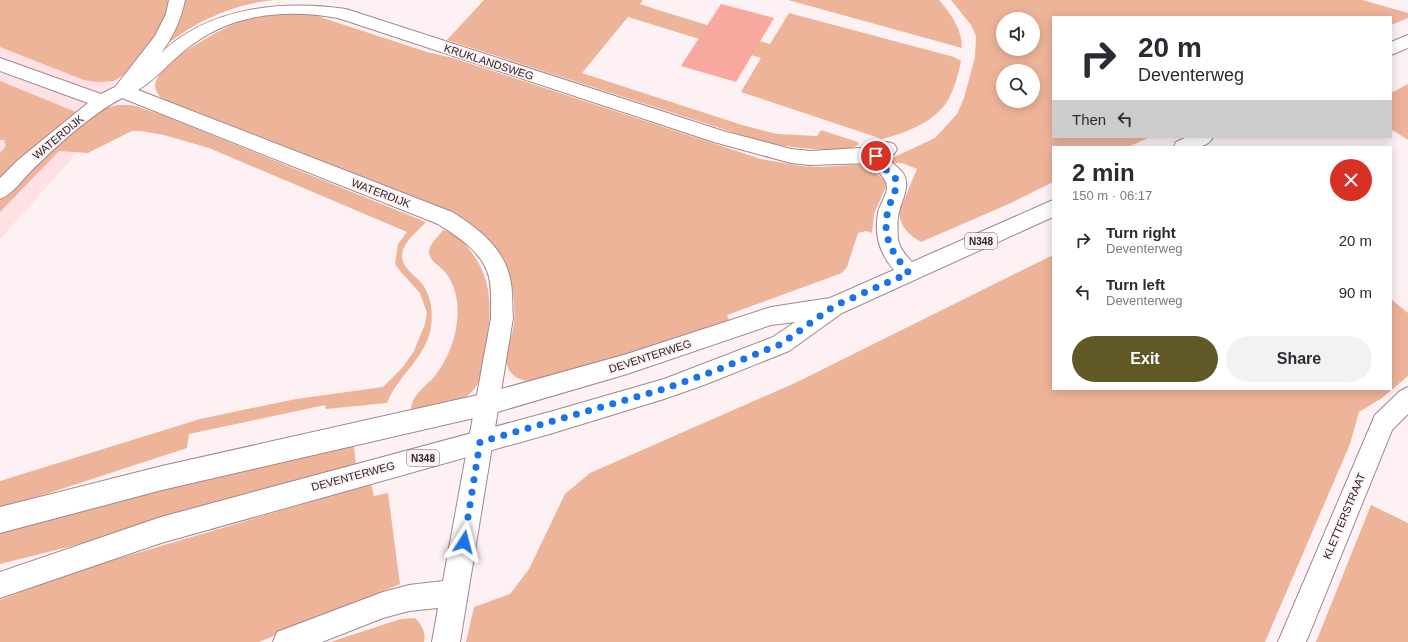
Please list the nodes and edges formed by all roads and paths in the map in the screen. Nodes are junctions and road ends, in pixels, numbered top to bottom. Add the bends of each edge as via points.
1 (177, 0) edge
2 (1408, 41) edge
3 (1392, 49) edge
4 (0, 64) edge
5 (121, 91) junction
6 (102, 101) junction
7 (1202, 138) edge
8 (1185, 146) edge
9 (0, 191) edge
10 (1052, 208) edge
11 (909, 273) junction
12 (834, 306) junction
13 (1408, 398) edge
14 (487, 404) junction
15 (480, 442) junction
16 (0, 520) edge
17 (0, 585) edge
18 (454, 593) junction
19 (287, 642) edge
20 (446, 642) edge
21 (1292, 642) edge

1 - 5 street, WATERDIJK via 174,14 163,38
2 - 3 street
4 - 6 street
5 - 6 street, WATERDIJK
5 - 11 street, KRUKLANDSWEG via 132,87 179,46 216,23 258,9 290,5 340,13 769,151 810,158 882,152 884,168 895,177 897,188 888,213 888,242 896,258
5 - 14 street, WATERDIJK via 445,218 462,228 491,256 498,273 501,291 502,318
6 - 9 street, WATERDIJK via 25,165
7 - 8 street
10 - 11 street, DEVENTERWEG / N348
11 - 12 street, DEVENTERWEG / N348
12 - 14 street, DEVENTERWEG / N348 via 771,316 627,364
12 - 15 street, DEVENTERWEG / N348 via 781,344 704,375
13 - 21 street, KLETTERSTRAAT via 1383,423
14 - 15 street, WATERDIJK
14 - 16 street, DEVENTERWEG / N348 via 162,478
15 - 17 street, DEVENTERWEG / N348 via 161,530
15 - 18 street, WATERDIJK
18 - 19 street via 409,598 383,605
18 - 20 street, WATERDIJK

